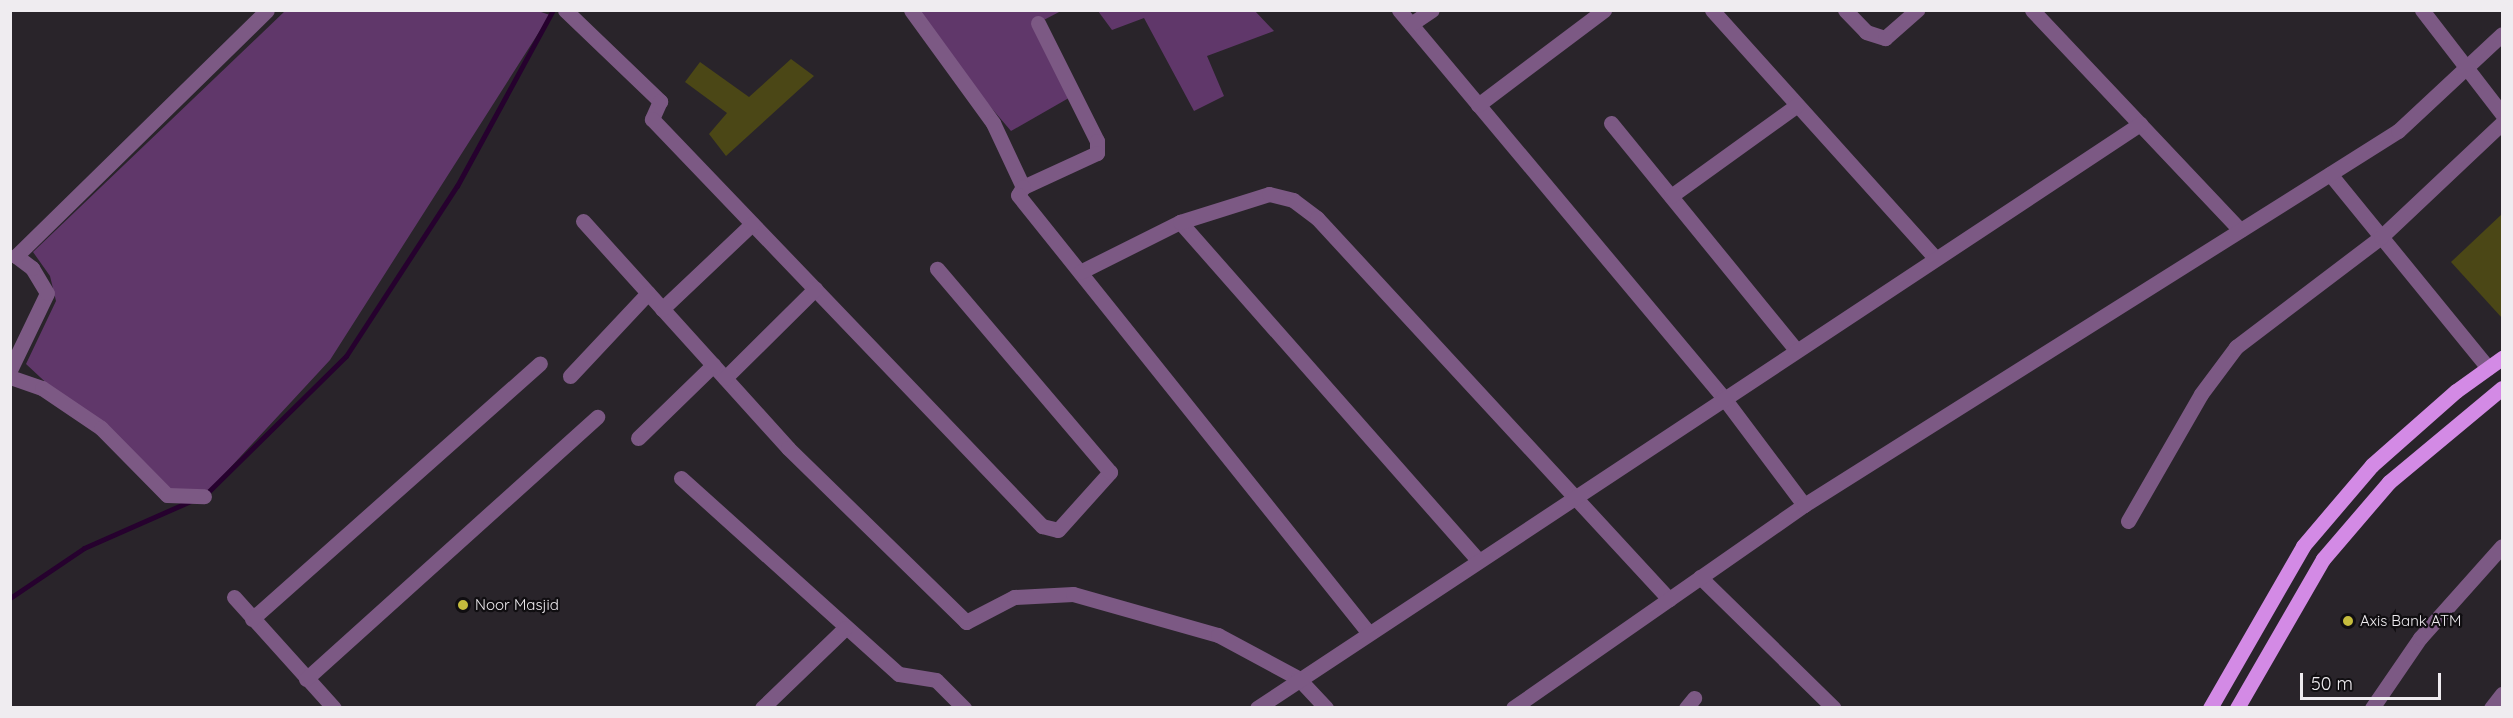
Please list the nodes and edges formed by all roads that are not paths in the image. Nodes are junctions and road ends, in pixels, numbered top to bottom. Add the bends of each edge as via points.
1 (267, 10) edge
2 (565, 10) edge
3 (911, 10) edge
4 (1399, 10) edge
5 (1432, 10) edge
6 (1604, 10) edge
7 (1712, 10) edge
8 (1845, 10) edge
9 (1917, 10) edge
10 (2032, 10) edge
11 (2422, 10) edge
12 (1038, 23) dead end
13 (1411, 24) junction
14 (2502, 34) edge
15 (2465, 68) junction
16 (1478, 105) junction
17 (1797, 105) junction
18 (2502, 114) edge
19 (1611, 123) dead end
20 (2502, 123) edge
21 (2140, 124) junction
22 (2330, 174) junction
23 (1023, 187) junction
24 (1671, 196) junction
25 (583, 221) dead end
26 (1180, 222) junction
27 (752, 224) junction
28 (2240, 230) junction
29 (2381, 237) junction
30 (1935, 258) junction
31 (937, 269) dead end
32 (1080, 272) junction
33 (815, 289) junction
34 (648, 293) junction
35 (662, 309) junction
36 (1796, 350) junction
37 (2502, 358) edge
38 (540, 363) dead end
39 (713, 364) junction
40 (2488, 369) junction
41 (10, 370) edge
42 (570, 376) dead end
43 (10, 377) edge
44 (725, 378) junction
45 (2502, 389) edge
46 (1723, 397) junction
47 (597, 417) dead end
48 (638, 438) dead end
49 (681, 478) dead end
50 (204, 496) dead end
51 (1573, 496) junction
52 (1804, 505) junction
53 (2128, 521) dead end
54 (2502, 546) edge
55 (1478, 560) junction
56 (1700, 577) junction
57 (234, 597) dead end
58 (1669, 599) junction
59 (252, 619) junction
60 (845, 628) junction
61 (1368, 632) junction
62 (1298, 678) junction
63 (306, 679) junction
64 (2502, 694) edge
65 (1524, 705) edge
66 (334, 708) edge
67 (762, 708) edge
68 (964, 708) edge
69 (1257, 708) edge
70 (1326, 708) edge
71 (1834, 708) edge
72 (2210, 708) edge
73 (2237, 708) edge
74 (2372, 708) edge
75 (2491, 708) edge

1 - 41 street via 16,256 32,268 47,293
2 - 27 street via 660,101 652,119
3 - 23 street via 993,123
4 - 13 street
5 - 13 street
6 - 16 street
7 - 17 street
8 - 9 street via 1866,32 1885,38
10 - 21 street
11 - 15 street
12 - 23 street via 1097,141 1097,153
13 - 16 street
14 - 15 street
15 - 18 street
15 - 22 street via 2398,131
16 - 46 street
17 - 24 street
17 - 30 street
19 - 24 street
20 - 29 street
21 - 28 street
21 - 30 street
22 - 28 street
22 - 29 street
23 - 32 street via 1018,195
24 - 36 street
25 - 34 street
26 - 32 street
26 - 51 street via 1269,194 1293,200 1317,218
26 - 55 street
27 - 33 street
27 - 35 street
28 - 52 street
29 - 40 street
29 - 53 street via 2236,347 2201,394
30 - 36 street
31 - 33 street via 1110,472 1058,530 1042,526
32 - 61 street
33 - 44 street
34 - 35 street
34 - 42 street
35 - 39 street
36 - 46 street
37 - 40 main road
38 - 59 street
39 - 44 street
39 - 48 street
40 - 72 main road via 2372,465 2303,546
43 - 50 street via 42,388 101,428 167,495
44 - 62 street via 788,448 966,622 1014,597 1073,594 1218,635
45 - 73 main road via 2389,482 2323,559
46 - 51 street
46 - 52 street
47 - 63 street
49 - 60 street
51 - 55 street
51 - 58 street
52 - 56 street
54 - 74 street via 2420,639
55 - 61 street
56 - 58 street
56 - 71 street
57 - 59 street
58 - 65 street
59 - 63 street
60 - 67 street
60 - 68 street via 899,674 936,680
61 - 62 street
62 - 69 street
62 - 70 street
63 - 66 street
64 - 75 street

